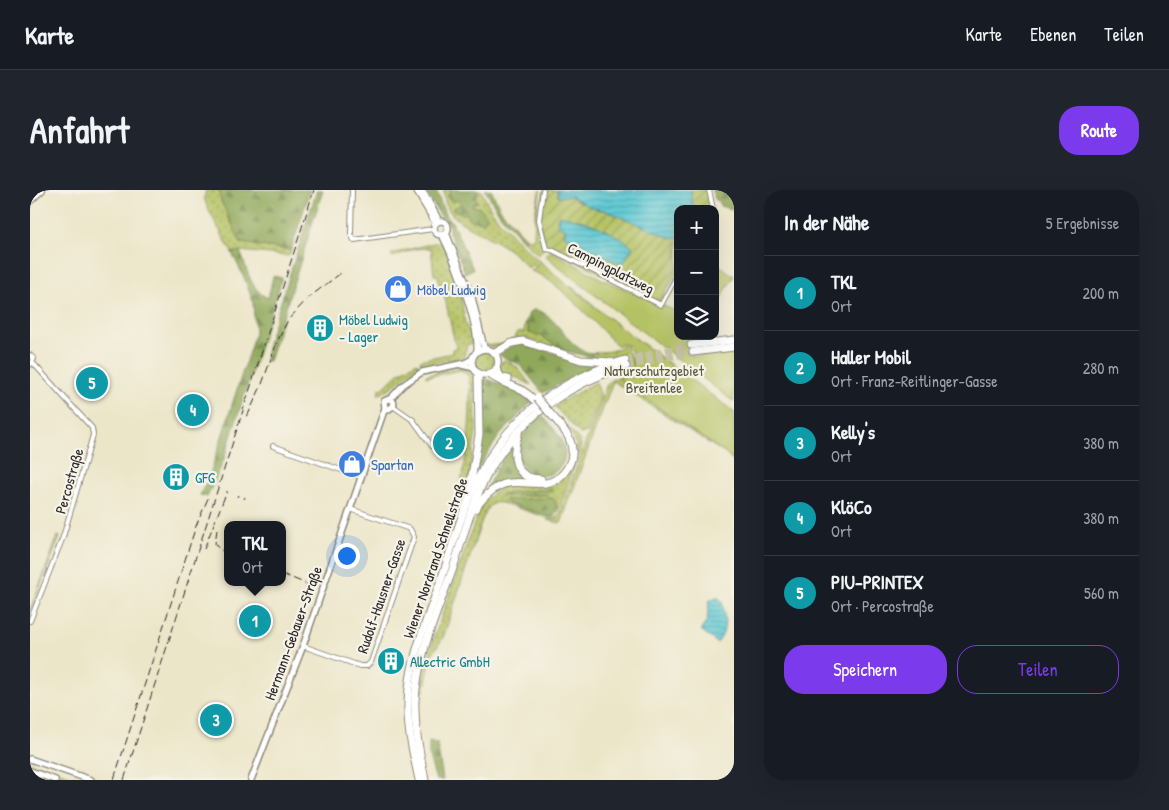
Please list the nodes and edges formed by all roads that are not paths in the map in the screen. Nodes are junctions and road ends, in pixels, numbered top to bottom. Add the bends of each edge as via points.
1 (42, 190) edge
2 (352, 190) edge
3 (416, 190) edge
4 (422, 190) edge
5 (543, 190) edge
6 (709, 190) edge
7 (30, 201) edge
8 (713, 205) edge
9 (436, 224) junction
10 (444, 234) junction
11 (674, 281) edge
12 (734, 340) edge
13 (734, 347) edge
14 (484, 348) junction
15 (476, 351) junction
16 (495, 353) junction
17 (30, 355) edge
18 (472, 359) junction
19 (623, 362) junction
20 (32, 364) edge
21 (458, 365) junction
22 (496, 369) junction
23 (476, 370) junction
24 (489, 374) junction
25 (391, 398) junction
26 (535, 399) junction
27 (393, 406) junction
28 (385, 408) junction
29 (546, 412) junction
30 (520, 430) junction
31 (273, 446) dead end
32 (432, 446) dead end
33 (361, 477) junction
34 (469, 498) junction
35 (350, 509) junction
36 (472, 513) junction
37 (30, 621) edge
38 (303, 646) junction
39 (30, 760) edge
40 (30, 770) edge
41 (420, 779) edge
42 (55, 780) edge
43 (91, 780) edge
44 (251, 780) edge

1 - 7 main road
2 - 9 street via 351,234 354,240
3 - 9 main road
4 - 9 main road
5 - 11 street, Campingplatzweg via 539,220 546,249 661,305
6 - 8 street
9 - 10 main road via 437,234
9 - 10 main road via 447,224
10 - 14 main road via 472,298
10 - 15 main road via 470,312
12 - 13 highway via 692,348
14 - 15 main road
14 - 16 main road
15 - 18 main road
16 - 19 highway via 523,341 581,360
16 - 22 main road via 498,359
17 - 20 street via 34,359
18 - 21 street, Hermann-Gebauer-Straße
18 - 23 main road
19 - 30 highway, Wiener Nordrand Schnellstraße via 565,392
19 - 34 highway, Wiener Nordrand Schnellstraße via 573,380 528,412 490,456
20 - 37 street, Percostraße via 92,428 93,435 64,537
21 - 23 street, Hermann-Gebauer-Straße
21 - 25 street, Hermann-Gebauer-Straße via 422,372
22 - 24 main road
22 - 26 highway via 501,376 524,384
23 - 24 main road
23 - 34 highway via 480,425
24 - 26 highway via 521,388
25 - 27 street
25 - 28 street, Hermann-Gebauer-Straße via 384,401
26 - 29 highway
27 - 28 street
27 - 32 street via 413,420
28 - 33 street, Hermann-Gebauer-Straße
29 - 30 highway via 567,448 565,463 557,473 539,479 521,471 513,452
29 - 36 highway via 571,443 572,457 567,470 550,482 515,482 498,486
30 - 36 highway, Wiener Nordrand Schnellstraße via 488,474
31 - 33 street
33 - 35 street, Hermann-Gebauer-Straße
34 - 41 highway, Wiener Nordrand Schnellstraße via 418,648 410,682 408,716
35 - 38 street, Hermann-Gebauer-Straße
35 - 38 street, Rudolf-Hausner-Gasse via 410,529 414,537 367,666
36 - 41 highway, Wiener Nordrand Schnellstraße via 426,645 418,678 416,726
38 - 44 street, Hermann-Gebauer-Straße
39 - 43 main road
40 - 42 main road

